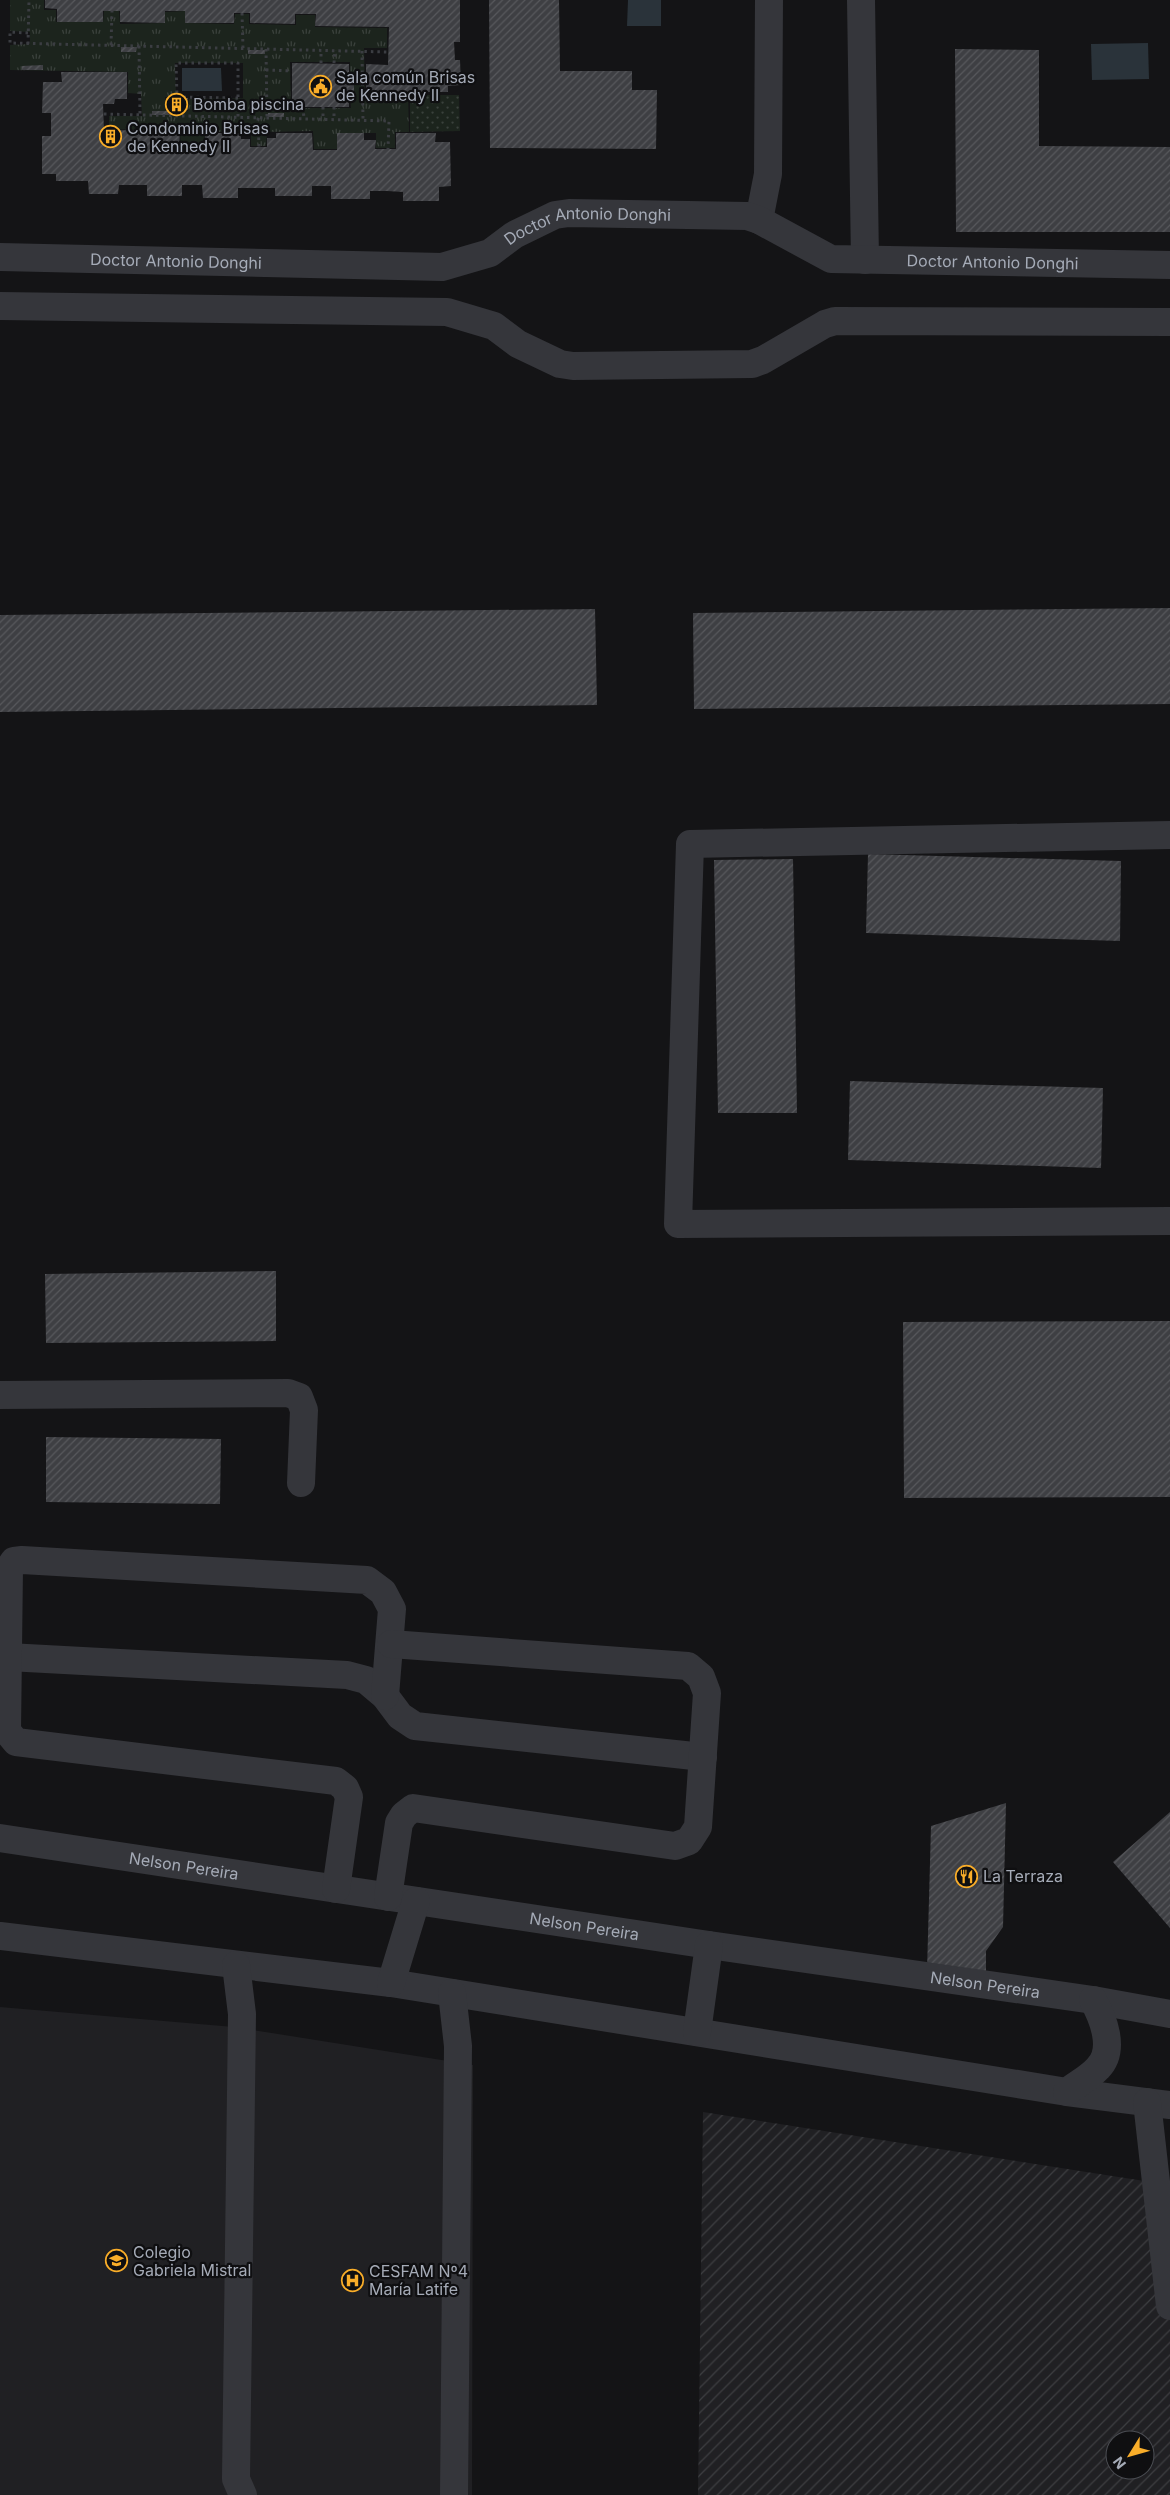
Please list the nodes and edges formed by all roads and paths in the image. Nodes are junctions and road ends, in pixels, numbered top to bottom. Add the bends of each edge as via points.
1 (29, 0) edge
2 (769, 0) edge
3 (861, 0) edge
4 (112, 11) dead end
5 (242, 13) dead end
6 (28, 33) junction
7 (28, 44) junction
8 (111, 45) junction
9 (139, 46) junction
10 (243, 48) junction
11 (266, 49) junction
12 (321, 50) junction
13 (335, 50) junction
14 (362, 51) junction
15 (388, 52) dead end
16 (321, 63) dead end
17 (334, 63) dead end
18 (266, 70) junction
19 (292, 71) dead end
20 (238, 98) junction
21 (303, 107) dead end
22 (323, 107) dead end
23 (334, 107) dead end
24 (104, 114) dead end
25 (140, 115) junction
26 (238, 118) junction
27 (258, 118) junction
28 (267, 118) junction
29 (304, 119) junction
30 (323, 119) junction
31 (334, 119) junction
32 (363, 120) junction
33 (259, 147) dead end
34 (388, 149) dead end
35 (759, 220) junction
36 (0, 257) edge
37 (865, 260) junction
38 (1170, 265) edge
39 (0, 306) edge
40 (1170, 322) edge
41 (1170, 835) edge
42 (1170, 1221) edge
43 (0, 1395) edge
44 (302, 1483) dead end
45 (391, 1644) junction
46 (8, 1657) junction
47 (385, 1696) junction
48 (703, 1757) junction
49 (0, 1838) edge
50 (336, 1889) junction
51 (388, 1897) junction
52 (416, 1901) junction
53 (0, 1936) edge
54 (709, 1945) junction
55 (236, 1964) junction
56 (391, 1983) junction
57 (452, 1993) junction
58 (1093, 2000) junction
59 (1170, 2014) edge
60 (697, 2032) junction
61 (1067, 2092) junction
62 (1159, 2103) edge
63 (1170, 2306) edge
64 (243, 2495) edge
65 (454, 2495) edge

1 - 6 path
2 - 35 street via 768,174
3 - 37 street
4 - 8 path
5 - 10 path
6 - 7 path
6 - 7 path via 10,32 10,44
7 - 8 path
8 - 9 path
9 - 10 path
9 - 25 path
10 - 11 path
11 - 12 path
11 - 18 path
12 - 13 path
12 - 16 path
13 - 14 path
13 - 17 path
14 - 15 path
14 - 32 path
18 - 19 path
18 - 28 path
20 - 20 path via 238,63 176,63 177,97
20 - 26 path
21 - 29 path
22 - 30 path
23 - 31 path
24 - 25 path
25 - 26 path
26 - 27 path
27 - 28 path
27 - 33 path
28 - 29 path
29 - 30 path
30 - 31 path
31 - 32 path
32 - 34 path via 388,121
35 - 36 street, Doctor Antonio Donghi via 747,216 555,215 514,235 490,253 442,267
35 - 37 street, Doctor Antonio Donghi via 822,256
37 - 38 street, Doctor Antonio Donghi
39 - 40 street via 447,312 494,326 518,344 560,364 573,366 752,364 835,321
41 - 42 street via 690,844 678,1224
43 - 44 street via 288,1393 299,1397 304,1410
45 - 46 street via 392,1609 383,1592 367,1580 22,1560 14,1561 9,1568
45 - 47 street
45 - 48 street via 688,1666 701,1677 707,1693
46 - 47 street via 347,1675 366,1680
46 - 50 street via 7,1731 16,1742 336,1781 349,1796
47 - 48 street via 400,1716 415,1726
48 - 51 street via 698,1828 689,1841 675,1846 413,1808 399,1823
49 - 50 street, Nelson Pereira
50 - 51 street, Nelson Pereira
51 - 52 street, Nelson Pereira
52 - 54 street, Nelson Pereira
52 - 56 street
53 - 55 street
54 - 58 street, Nelson Pereira
54 - 60 street
55 - 56 street
55 - 64 street via 242,2014 236,2479
56 - 57 street
57 - 60 street
57 - 65 street via 458,2046
58 - 59 street, Nelson Pereira
58 - 61 street via 1103,2017 1106,2052 1100,2067
60 - 61 street
61 - 62 street
62 - 63 street

